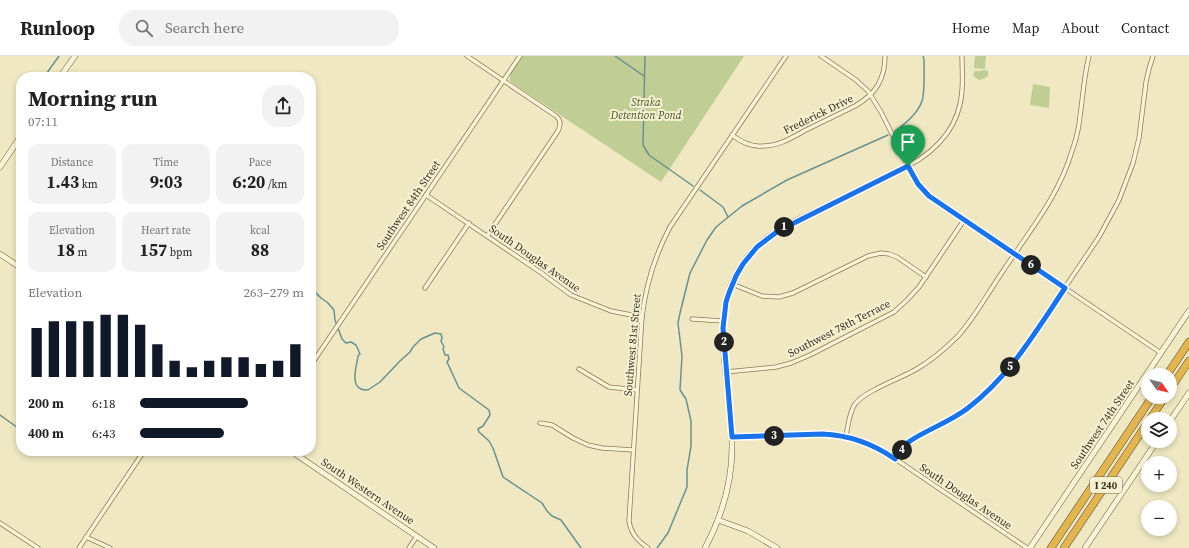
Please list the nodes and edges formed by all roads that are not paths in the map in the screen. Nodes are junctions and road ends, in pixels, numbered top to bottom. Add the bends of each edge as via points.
1 (75, 56) edge
2 (520, 56) edge
3 (786, 56) edge
4 (821, 56) edge
5 (885, 56) edge
6 (962, 56) edge
7 (1089, 56) edge
8 (1153, 56) edge
9 (469, 57) edge
10 (64, 72) edge
11 (503, 80) junction
12 (870, 95) junction
13 (732, 135) junction
14 (16, 142) edge
15 (2, 160) edge
16 (908, 166) junction
17 (0, 167) edge
18 (426, 195) junction
19 (964, 220) junction
20 (469, 223) junction
21 (487, 236) junction
22 (0, 254) edge
23 (1015, 254) junction
24 (16, 265) edge
25 (926, 276) junction
26 (732, 284) junction
27 (425, 288) dead end
28 (1065, 288) junction
29 (1189, 311) edge
30 (642, 317) junction
31 (692, 319) dead end
32 (723, 321) junction
33 (1189, 342) edge
34 (1161, 353) junction
35 (316, 358) edge
36 (1189, 361) edge
37 (1172, 368) edge
38 (579, 369) dead end
39 (726, 372) junction
40 (1177, 379) edge
41 (637, 390) junction
42 (1189, 393) edge
43 (1147, 404) edge
44 (1176, 412) edge
45 (540, 423) dead end
46 (1141, 432) edge
47 (846, 436) junction
48 (732, 437) junction
49 (1152, 448) edge
50 (633, 450) junction
51 (141, 456) edge
52 (298, 456) edge
53 (895, 459) junction
54 (718, 520) junction
55 (0, 523) edge
56 (417, 536) junction
57 (86, 537) junction
58 (38, 548) edge
59 (79, 548) edge
60 (110, 548) edge
61 (409, 548) edge
62 (434, 548) edge
63 (648, 548) edge
64 (705, 548) edge
65 (777, 548) edge
66 (1029, 548) edge
67 (1051, 548) edge
68 (1064, 548) edge
69 (1085, 548) edge

1 - 10 main road
2 - 11 street, Southwest 84th Street
3 - 13 street, Southwest 81st Street
4 - 12 street via 856,80
5 - 12 street, Frederick Drive via 883,76
6 - 16 street via 961,97 953,124 935,148
7 - 23 street via 1078,128 1066,171
8 - 28 street via 1146,82 1139,138 1126,183 1105,228
9 - 11 street
11 - 18 street, Southwest 84th Street
11 - 21 street via 556,116 560,126
12 - 13 street, Frederick Drive via 856,106 780,143 752,145
12 - 16 street
13 - 30 street, Southwest 81st Street via 661,244 649,276
14 - 15 main road
15 - 17 main road
16 - 19 street via 926,193
16 - 26 main road via 773,234 746,260
18 - 20 street, South Douglas Avenue
18 - 35 street, Southwest 84th Street
19 - 23 street
19 - 25 street, Southwest 78th Terrace
20 - 21 street, South Douglas Avenue
20 - 27 street
21 - 30 street, South Douglas Avenue via 575,297 611,311
22 - 24 main road
23 - 28 street
23 - 47 street via 967,324 948,346 915,370 857,402 851,412
25 - 26 street via 897,257 881,253 868,256 779,298 762,296
25 - 39 street, Southwest 78th Terrace via 913,294 894,312 810,355 776,367
26 - 32 main road
28 - 34 street
28 - 53 street via 996,384 959,415 910,441
29 - 34 main road, Southwest 74th Street
30 - 41 street, Southwest 81st Street
31 - 32 street
32 - 39 main road
33 - 37 highway
34 - 66 main road, Southwest 74th Street
36 - 40 highway
38 - 41 street via 609,386
39 - 48 main road
41 - 50 street, Southwest 81st Street
42 - 44 main road
43 - 67 highway, I 240
45 - 50 street via 552,425 588,445
46 - 68 highway, I 240
47 - 48 street, South Douglas Avenue via 822,434
47 - 53 street, South Douglas Avenue via 868,443
48 - 54 main road via 729,482
49 - 69 main road
50 - 63 street, Southwest 81st Street via 629,521 637,539
51 - 57 street
52 - 56 main road, South Western Avenue
53 - 66 street, South Douglas Avenue
54 - 64 main road
54 - 65 main road via 748,530
55 - 58 street
56 - 61 street
56 - 62 main road, South Western Avenue
57 - 59 street
57 - 60 street

